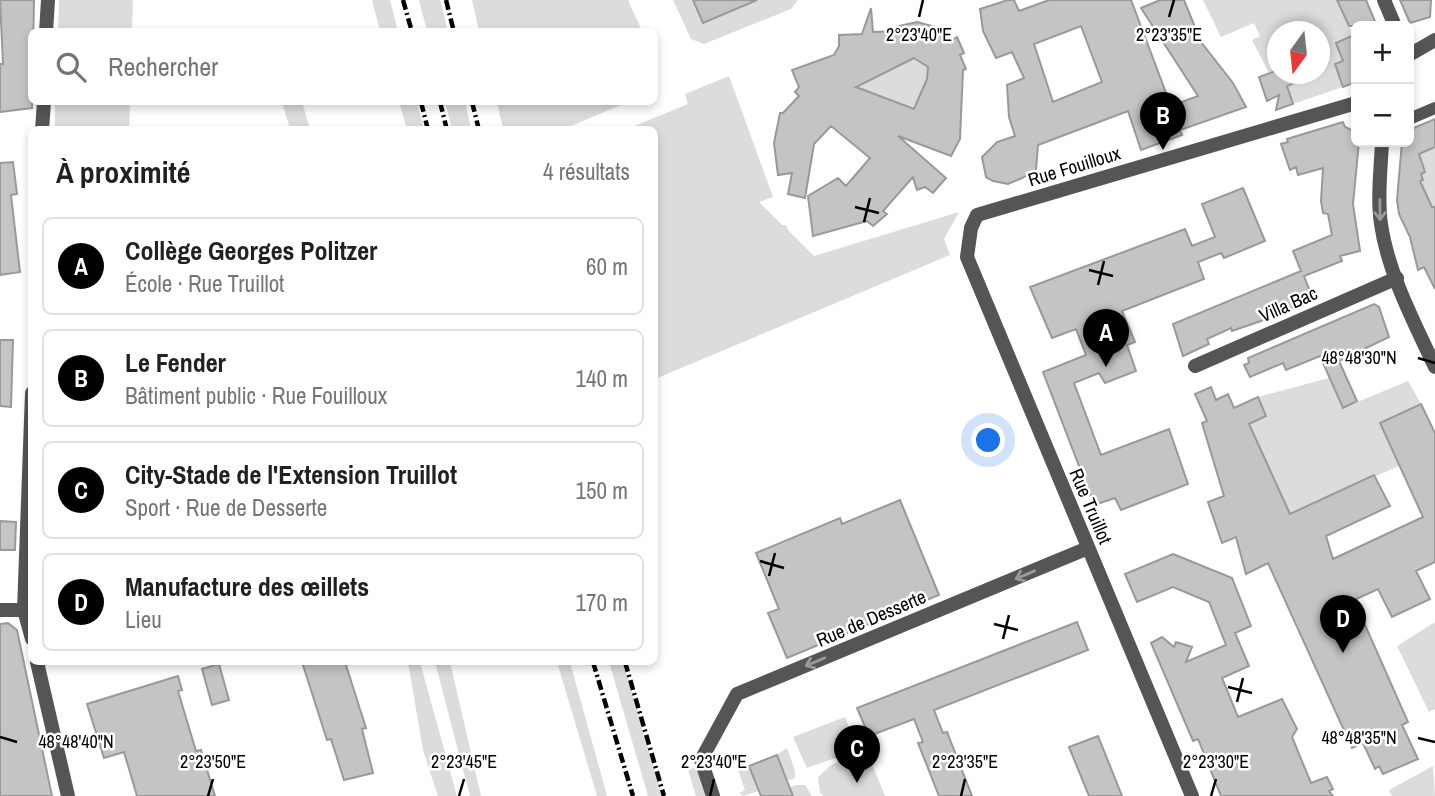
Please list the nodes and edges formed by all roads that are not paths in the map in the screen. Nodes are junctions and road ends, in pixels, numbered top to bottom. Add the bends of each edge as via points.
1 (48, 0) edge
2 (1384, 0) edge
3 (1393, 21) edge
4 (47, 28) edge
5 (1435, 40) edge
6 (1414, 52) edge
7 (1351, 104) edge
8 (44, 105) edge
9 (1435, 108) edge
10 (1414, 117) edge
11 (42, 126) edge
12 (1382, 147) edge
13 (971, 228) joint
14 (1397, 278) junction
15 (1195, 366) dead end
16 (1435, 367) edge
17 (28, 502) edge
18 (1088, 548) junction
19 (0, 610) edge
20 (24, 610) junction
21 (28, 624) edge
22 (38, 665) edge
23 (68, 796) edge
24 (713, 796) edge
25 (1192, 796) edge

1 - 4 street
2 - 3 street
5 - 6 street
7 - 13 street, Rue Fouilloux via 977,215
8 - 11 street
9 - 10 street
12 -> 14 street via 1380,222
13 - 18 street, Rue Truillot via 967,257
14 - 15 street, Villa Bac
14 - 16 street
17 - 20 street
18 -> 24 street, Rue de Desserte via 737,694 701,760
18 - 25 street, Rue Truillot
19 - 20 street
20 - 21 street
22 - 23 street

